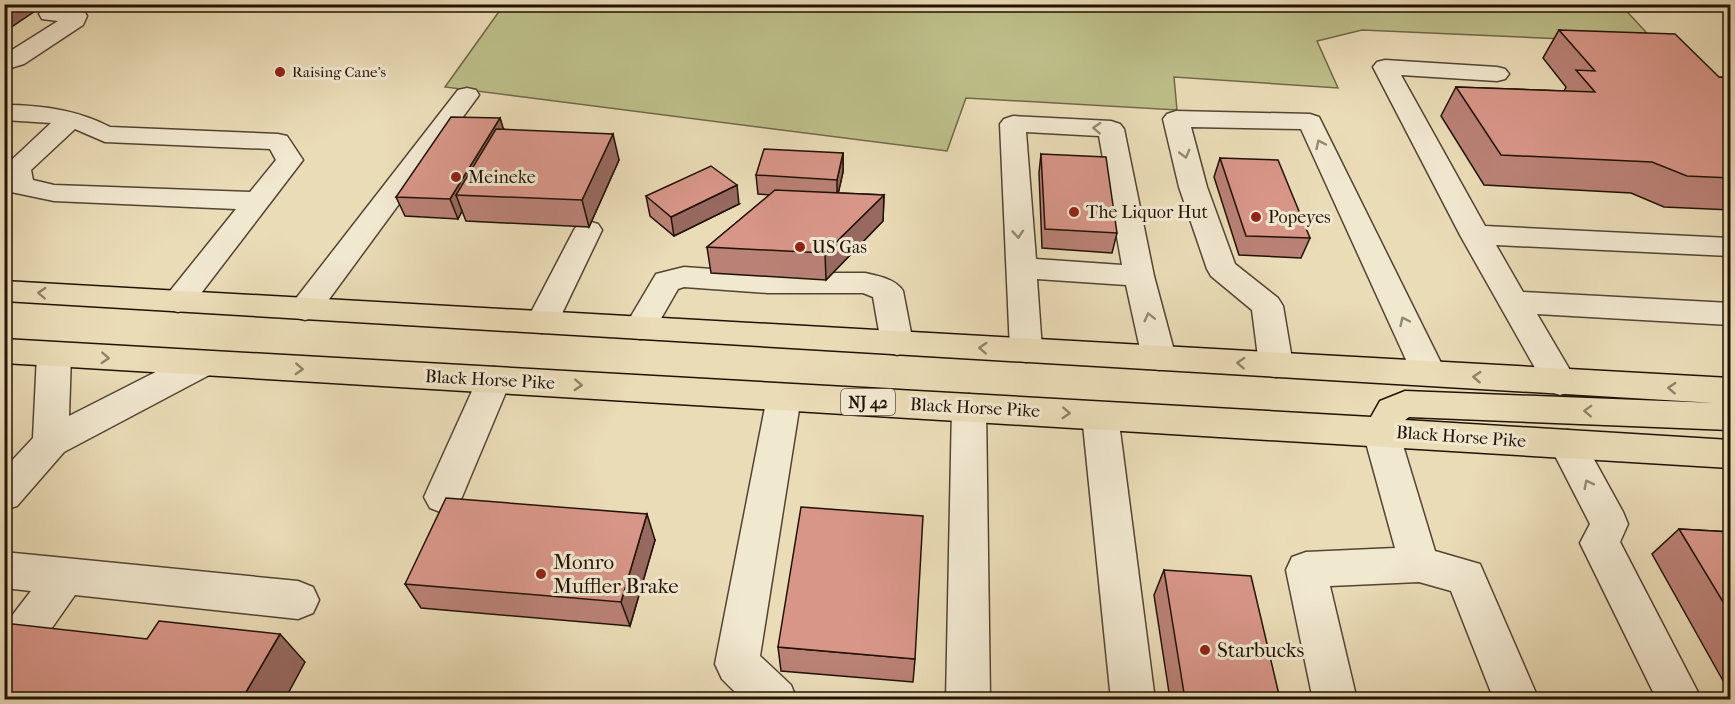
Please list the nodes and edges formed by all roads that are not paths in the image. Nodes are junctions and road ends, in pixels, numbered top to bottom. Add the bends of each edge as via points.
1 (50, 14) dead end
2 (4, 63) edge
3 (1497, 74) dead end
4 (467, 95) dead end
5 (4, 112) edge
6 (69, 121) junction
7 (257, 201) junction
8 (588, 230) dead end
9 (1475, 235) junction
10 (1731, 247) edge
11 (1021, 268) junction
12 (1139, 276) junction
13 (4, 291) edge
14 (178, 302) junction
15 (1515, 302) junction
16 (305, 309) junction
17 (1731, 314) edge
18 (542, 322) junction
19 (640, 328) junction
20 (897, 343) junction
21 (1026, 350) junction
22 (4, 351) edge
23 (54, 355) junction
24 (1159, 358) junction
25 (203, 363) junction
26 (1276, 365) junction
27 (1429, 373) junction
28 (494, 380) junction
29 (1560, 382) junction
30 (1731, 392) edge
31 (784, 397) junction
32 (969, 407) junction
33 (1101, 415) junction
34 (1731, 417) edge
35 (1381, 432) junction
36 (51, 442) junction
37 (1567, 444) junction
38 (1730, 455) edge
39 (4, 495) edge
40 (443, 497) dead end
41 (1419, 564) junction
42 (4, 570) edge
43 (65, 577) junction
44 (298, 600) dead end
45 (4, 662) edge
46 (775, 699) edge
47 (968, 699) edge
48 (1133, 699) edge
49 (1335, 699) edge
50 (1517, 699) edge
51 (1680, 699) edge

1 - 2 lane via 76,16 16,59
3 - 9 lane via 1385,67
4 - 16 lane
5 - 6 lane via 31,112
6 - 7 lane via 88,124 105,134 278,142 290,160
6 - 7 lane via 17,168 21,186 54,193
7 - 14 lane
8 - 18 lane
9 - 10 lane
9 - 15 lane
11 - 12 lane
12 -> 11 lane via 1106,165 1111,129 1013,124 1025,160
11 - 21 lane
24 -> 12 lane
14 -> 13 highway
14 - 16 highway
15 - 17 lane
15 - 29 lane
16 - 18 highway
18 - 19 highway
19 - 20 highway
19 - 20 lane via 667,281 684,277 768,283 865,283 888,291
21 -> 20 highway
21 - 24 highway
22 - 23 highway, Black Horse Pike / NJ 42
23 -> 25 highway, Black Horse Pike / NJ 42
23 - 36 lane
26 -> 24 highway
25 -> 28 highway, Black Horse Pike / NJ 42
25 - 36 lane
26 - 27 highway
27 -> 26 lane via 1310,122 1176,119 1193,187 1222,270 1267,306
29 -> 27 highway
28 -> 31 highway, Black Horse Pike / NJ 42
28 - 40 lane
30 -> 29 highway
31 - 32 highway, Black Horse Pike / NJ 42
31 - 46 lane via 737,664
32 -> 33 highway, Black Horse Pike / NJ 42
32 - 47 lane
33 - 35 highway, Black Horse Pike / NJ 42
33 - 48 lane
34 -> 35 highway via 1405,404 1392,410
35 - 37 highway, Black Horse Pike / NJ 42
35 - 41 lane
36 - 39 lane
37 - 38 highway, Black Horse Pike / NJ 42
51 -> 37 lane via 1600,543 1608,524
41 - 49 lane via 1306,570
41 - 50 lane via 1466,577
42 - 43 lane
43 - 44 lane
43 - 45 lane

